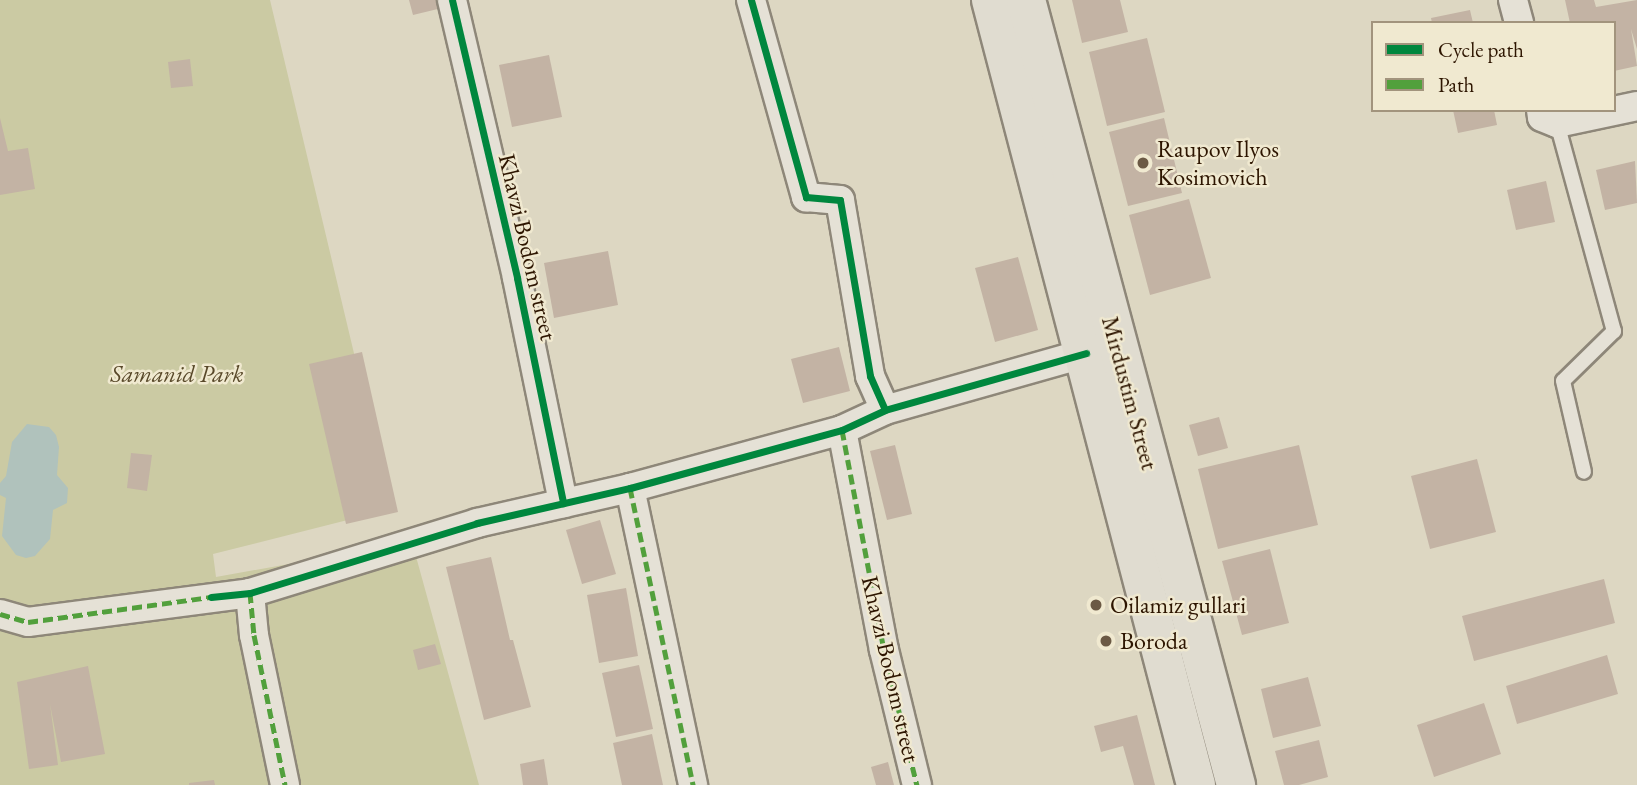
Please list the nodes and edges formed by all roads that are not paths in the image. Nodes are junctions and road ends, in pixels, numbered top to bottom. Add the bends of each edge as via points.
1 (452, 0) edge
2 (751, 0) edge
3 (991, 0) edge
4 (1026, 0) edge
5 (1513, 0) edge
6 (1518, 21) edge
7 (1637, 106) edge
8 (1616, 109) edge
9 (1589, 112) edge
10 (1549, 117) edge
11 (1086, 353) junction
12 (885, 410) junction
13 (842, 429) junction
14 (1584, 472) dead end
15 (630, 488) junction
16 (563, 503) junction
17 (250, 593) junction
18 (0, 614) edge
19 (285, 785) edge
20 (693, 785) edge
21 (917, 785) edge
22 (1196, 785) edge
23 (1236, 785) edge

1 - 16 street, Khavzi Bodom street via 517,278
2 - 12 street via 806,197 840,200 870,376
3 - 11 main road, Mirdustim Street
4 - 23 main road, Mirdustim Street
5 - 6 street
7 - 8 street
9 - 10 street
10 - 14 lane via 1614,331 1563,381
11 - 12 street
11 - 22 main road, Mirdustim Street
12 - 13 street
13 - 15 street
13 - 21 street, Khavzi Bodom street via 884,650
15 - 16 street
15 - 20 street
16 - 17 street via 477,523
17 - 18 street via 28,622
17 - 19 street via 254,635

